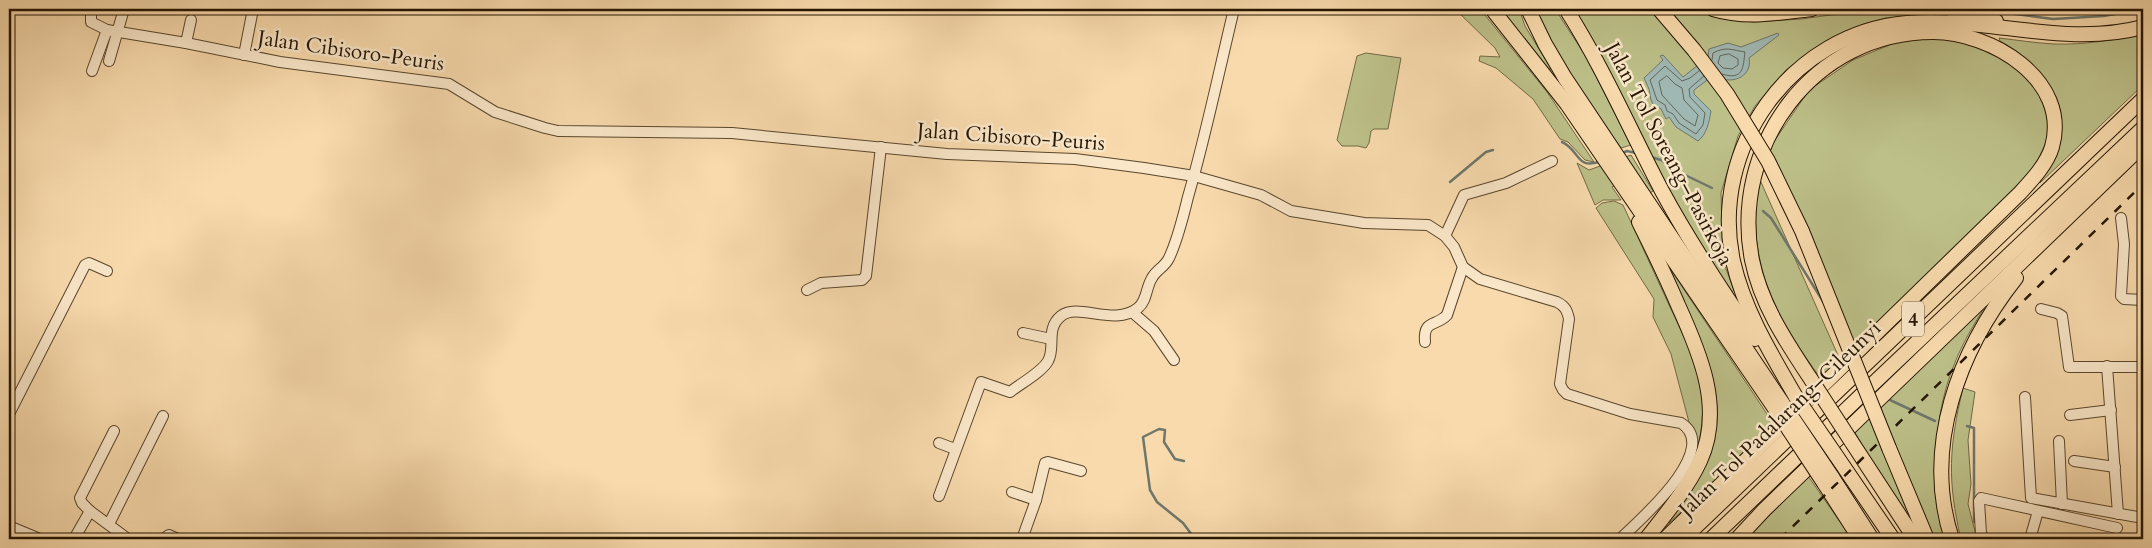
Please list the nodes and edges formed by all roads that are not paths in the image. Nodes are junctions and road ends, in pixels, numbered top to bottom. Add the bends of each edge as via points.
1 (91, 9) edge
2 (124, 9) edge
3 (253, 9) edge
4 (1234, 9) edge
5 (1492, 9) edge
6 (1528, 9) edge
7 (1566, 9) edge
8 (1659, 9) edge
9 (1713, 9) edge
10 (1812, 9) edge
11 (1950, 9) edge
12 (191, 20) dead end
13 (2143, 26) edge
14 (107, 30) junction
15 (118, 32) junction
16 (2055, 34) junction
17 (186, 43) junction
18 (244, 55) junction
19 (109, 62) dead end
20 (92, 71) dead end
21 (2143, 99) edge
22 (2143, 128) edge
23 (2143, 144) edge
24 (881, 147) junction
25 (1552, 161) dead end
26 (1194, 176) junction
27 (1626, 186) junction
28 (2073, 214) junction
29 (2121, 218) dead end
30 (1445, 236) junction
31 (1463, 267) junction
32 (107, 272) dead end
33 (807, 290) dead end
34 (2143, 300) edge
35 (2041, 309) dead end
36 (1132, 312) junction
37 (1023, 333) dead end
38 (1051, 339) junction
39 (1425, 342) dead end
40 (1174, 360) dead end
41 (2107, 366) junction
42 (2143, 367) edge
43 (2025, 397) dead end
44 (1789, 404) junction
45 (2111, 410) junction
46 (9, 414) edge
47 (163, 416) dead end
48 (2070, 416) dead end
49 (114, 431) dead end
50 (2059, 441) dead end
51 (939, 444) dead end
52 (956, 449) junction
53 (2074, 461) dead end
54 (2115, 467) junction
55 (1081, 471) dead end
56 (1828, 480) junction
57 (1012, 492) dead end
58 (938, 496) dead end
59 (1036, 500) junction
60 (2062, 504) junction
61 (90, 511) junction
62 (2038, 511) junction
63 (2118, 514) junction
64 (2143, 518) edge
65 (109, 524) junction
66 (9, 526) edge
67 (2117, 528) dead end
68 (32, 538) edge
69 (74, 539) edge
70 (128, 539) edge
71 (163, 539) edge
72 (178, 539) edge
73 (1022, 539) edge
74 (1620, 539) edge
75 (1646, 539) edge
76 (1665, 539) edge
77 (1683, 539) edge
78 (1711, 539) edge
79 (1737, 539) edge
80 (1860, 539) edge
81 (1872, 539) edge
82 (1893, 539) edge
83 (1914, 539) edge
84 (1927, 539) edge
85 (1952, 539) edge
86 (1984, 539) edge
87 (2030, 539) edge

1 - 14 street via 92,22
2 - 15 street
3 - 18 street
4 - 26 street
5 - 27 highway via 1546,75
6 - 27 highway
7 - 44 highway, Jalan Tol Soreang–Pasirkoja via 1662,192
8 - 84 highway, bridge via 1727,94 1772,168 1802,231
9 - 10 highway via 1758,15
11 - 16 highway
12 - 17 street
13 - 16 highway via 2096,34
14 - 15 street, Jalan Cibisoro-Peuris
14 - 20 street
15 - 17 street, Jalan Cibisoro-Peuris
15 - 19 street
16 - 44 highway via 1937,22 1878,28 1842,40 1810,59 1765,103 1737,164 1730,200 1730,246 1746,303 1768,348
17 - 18 street, Jalan Cibisoro-Peuris
18 - 24 street, Jalan Cibisoro-Peuris via 449,84 496,112 558,130 732,133
21 - 77 highway, Jalan Tol Padalarang–Cileunyi / 4
22 - 78 highway, Jalan Tol Padalarang–Cileunyi / 4
23 - 28 highway
24 - 26 street, Jalan Cibisoro-Peuris via 947,154 1076,159
24 - 33 street via 866,276 862,280 821,283
25 - 30 street via 1506,183 1464,195
26 - 30 street, Jalan Cibisoro-Peuris via 1261,195 1292,211 1364,223 1428,225
26 - 36 street via 1168,260 1152,276 1140,307
27 - 44 highway
27 - 75 highway via 1686,322 1703,367 1709,399 1708,431 1700,460 1683,490
28 - 79 highway
28 - 85 highway via 1993,308 1970,348 1956,382 1946,424 1942,468
29 - 34 street via 2124,244 2121,296
30 - 31 street
31 - 39 street via 1447,315 1428,326
31 - 74 street via 1480,279 1564,306 1569,319 1560,384 1567,394 1630,414 1688,427 1692,434 1691,453 1681,473
32 - 46 street via 89,263 85,265
35 - 41 street via 2062,316 2069,367
36 - 38 street via 1108,316 1069,312 1054,325
36 - 40 street via 1154,331
37 - 38 street
38 - 52 street via 1047,364 1010,392 981,382
41 - 42 street
41 - 45 street
43 - 60 street via 2031,498
44 - 56 highway, bridge
44 - 82 highway, Jalan Tol Soreang–Pasirkoja, bridge via 1808,416
45 - 48 street
45 - 54 street
47 - 65 street
49 - 61 street via 80,498
50 - 60 street
51 - 52 street
52 - 58 street
53 - 54 street
54 - 63 street
55 - 59 street via 1046,462
56 - 80 highway
56 - 81 highway
57 - 59 street
59 - 73 street
60 - 63 street
61 - 65 street
61 - 69 street
62 - 67 street
62 - 86 street via 1981,498 1981,533
62 - 87 street
63 - 64 street
65 - 70 street
66 - 68 street
71 - 72 street via 169,535
76 - 83 highway, bridge via 2020,193 2048,157 2054,122 2048,100 2032,75 2000,49 1978,39 1943,32 1876,41 1840,58 1815,76 1790,102 1774,126 1752,182 1748,214 1751,254 1772,315 1814,384 1852,441

